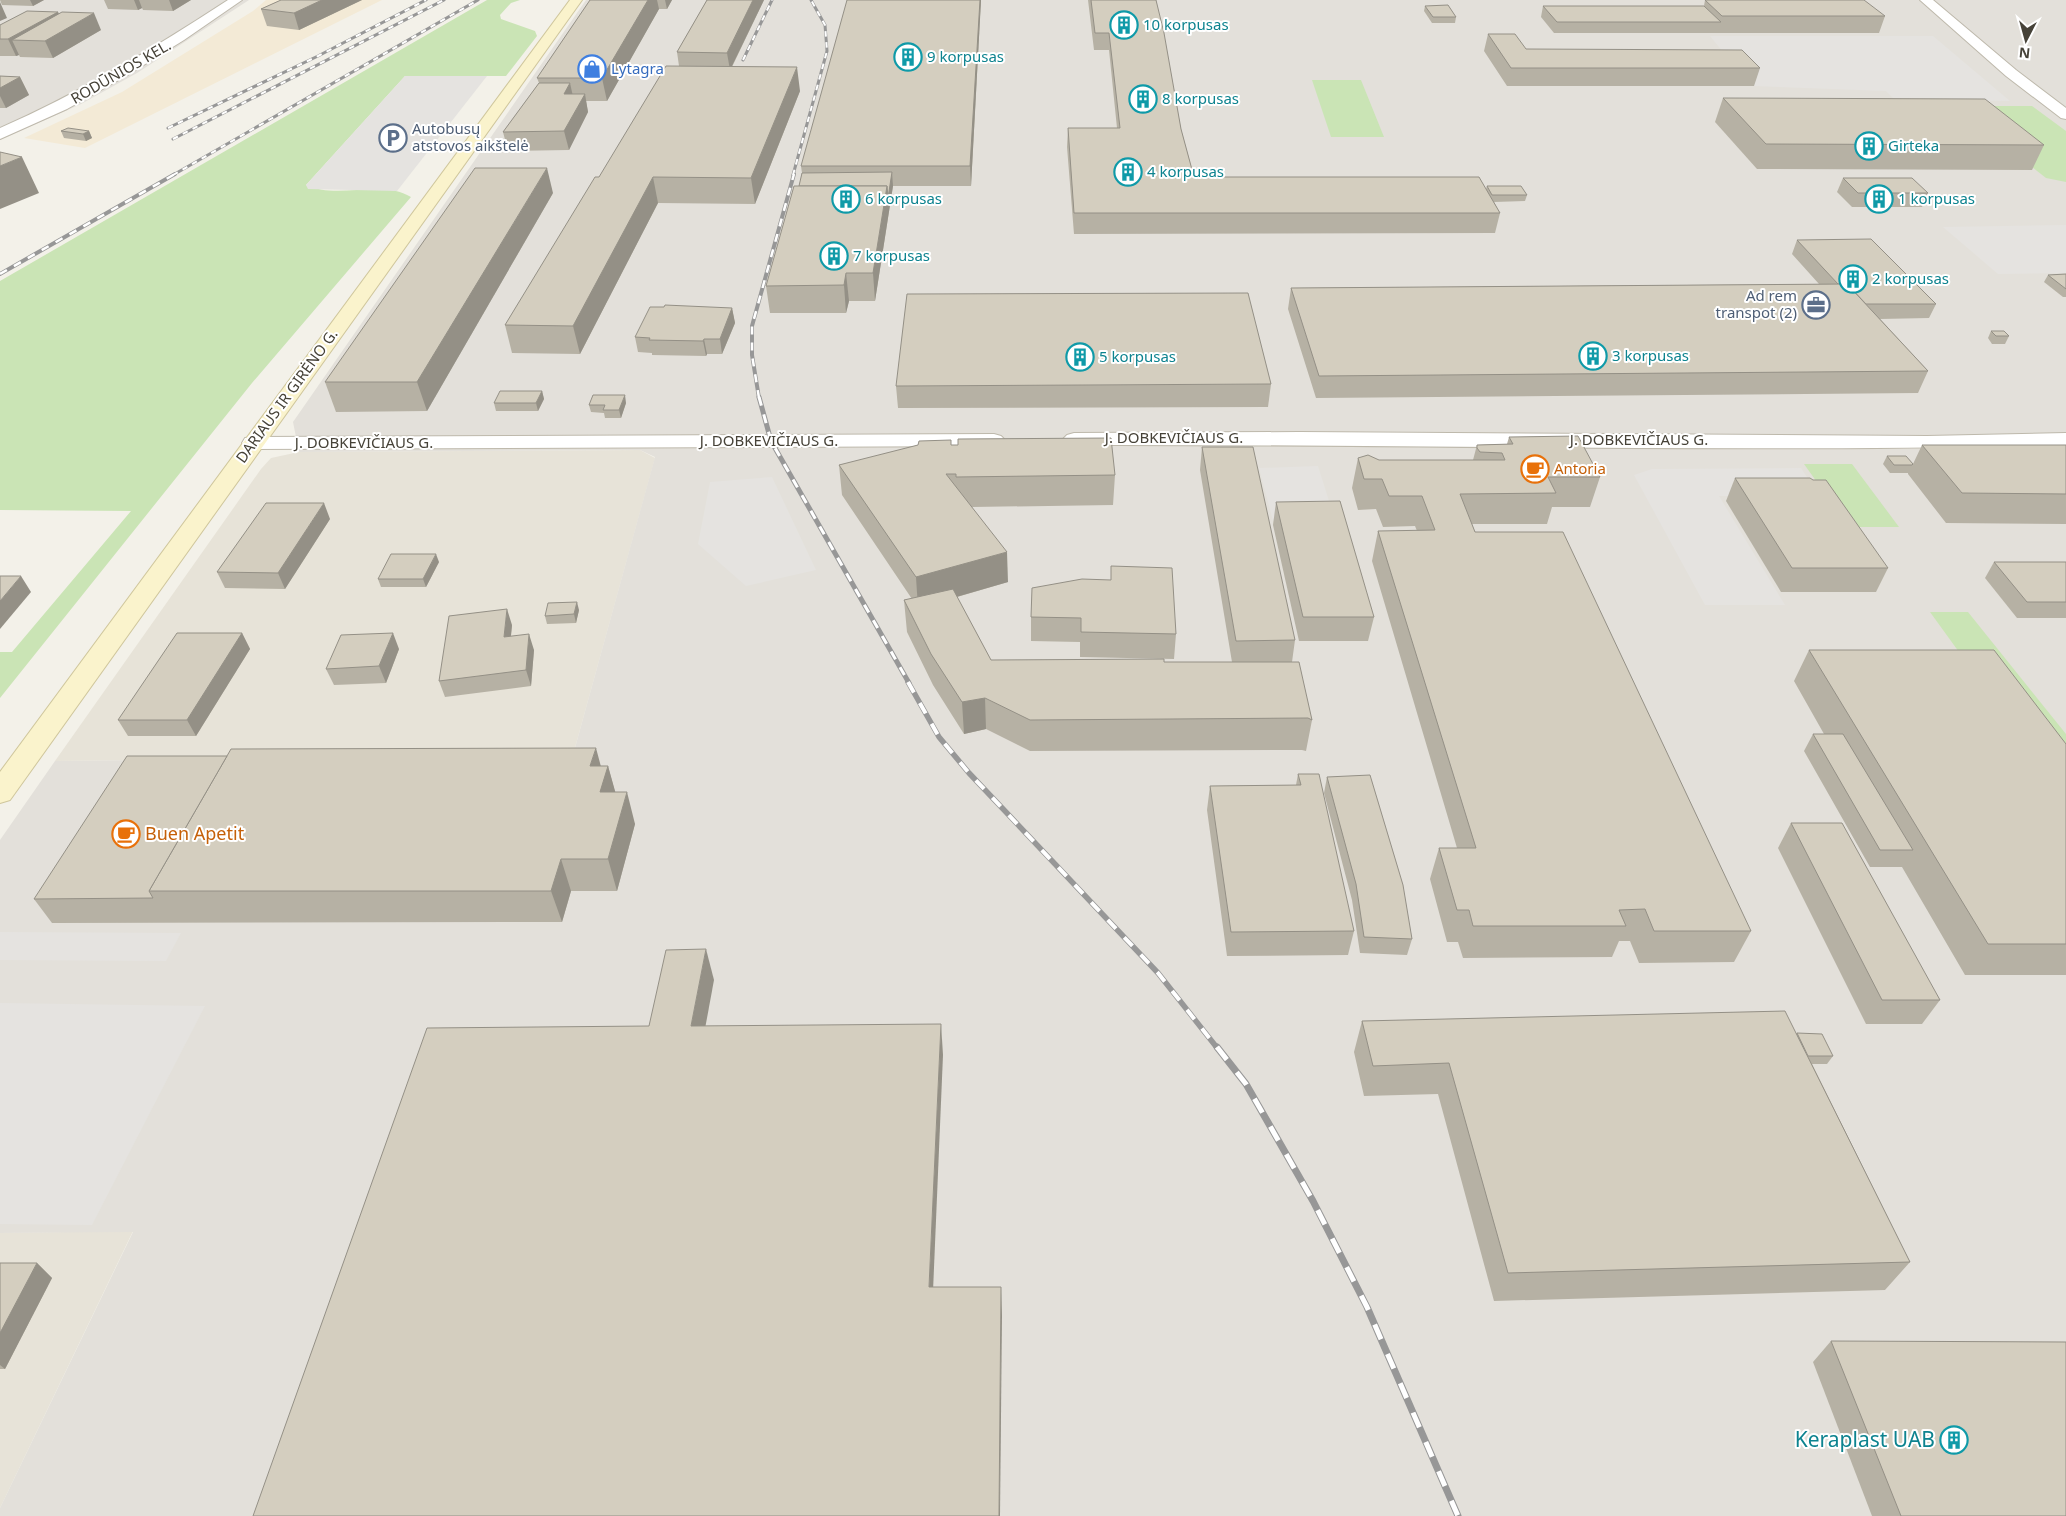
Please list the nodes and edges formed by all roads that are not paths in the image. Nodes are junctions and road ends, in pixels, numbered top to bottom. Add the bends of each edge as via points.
1 (236, 0) edge
2 (576, 0) edge
3 (1926, 0) edge
4 (2066, 115) edge
5 (0, 134) edge
6 (1016, 439) edge
7 (1055, 439) edge
8 (2066, 439) edge
9 (253, 443) junction
10 (0, 793) edge

1 - 5 street, RODŪNIOS KEL. via 113,79 51,112
2 - 9 street, DARIAUS IR GIRĖNO G.
3 - 4 street
6 - 9 street, J. DOBKEVIČIAUS G.
7 - 8 street, J. DOBKEVIČIAUS G. via 1927,442
9 - 10 street, DARIAUS IR GIRĖNO G.

